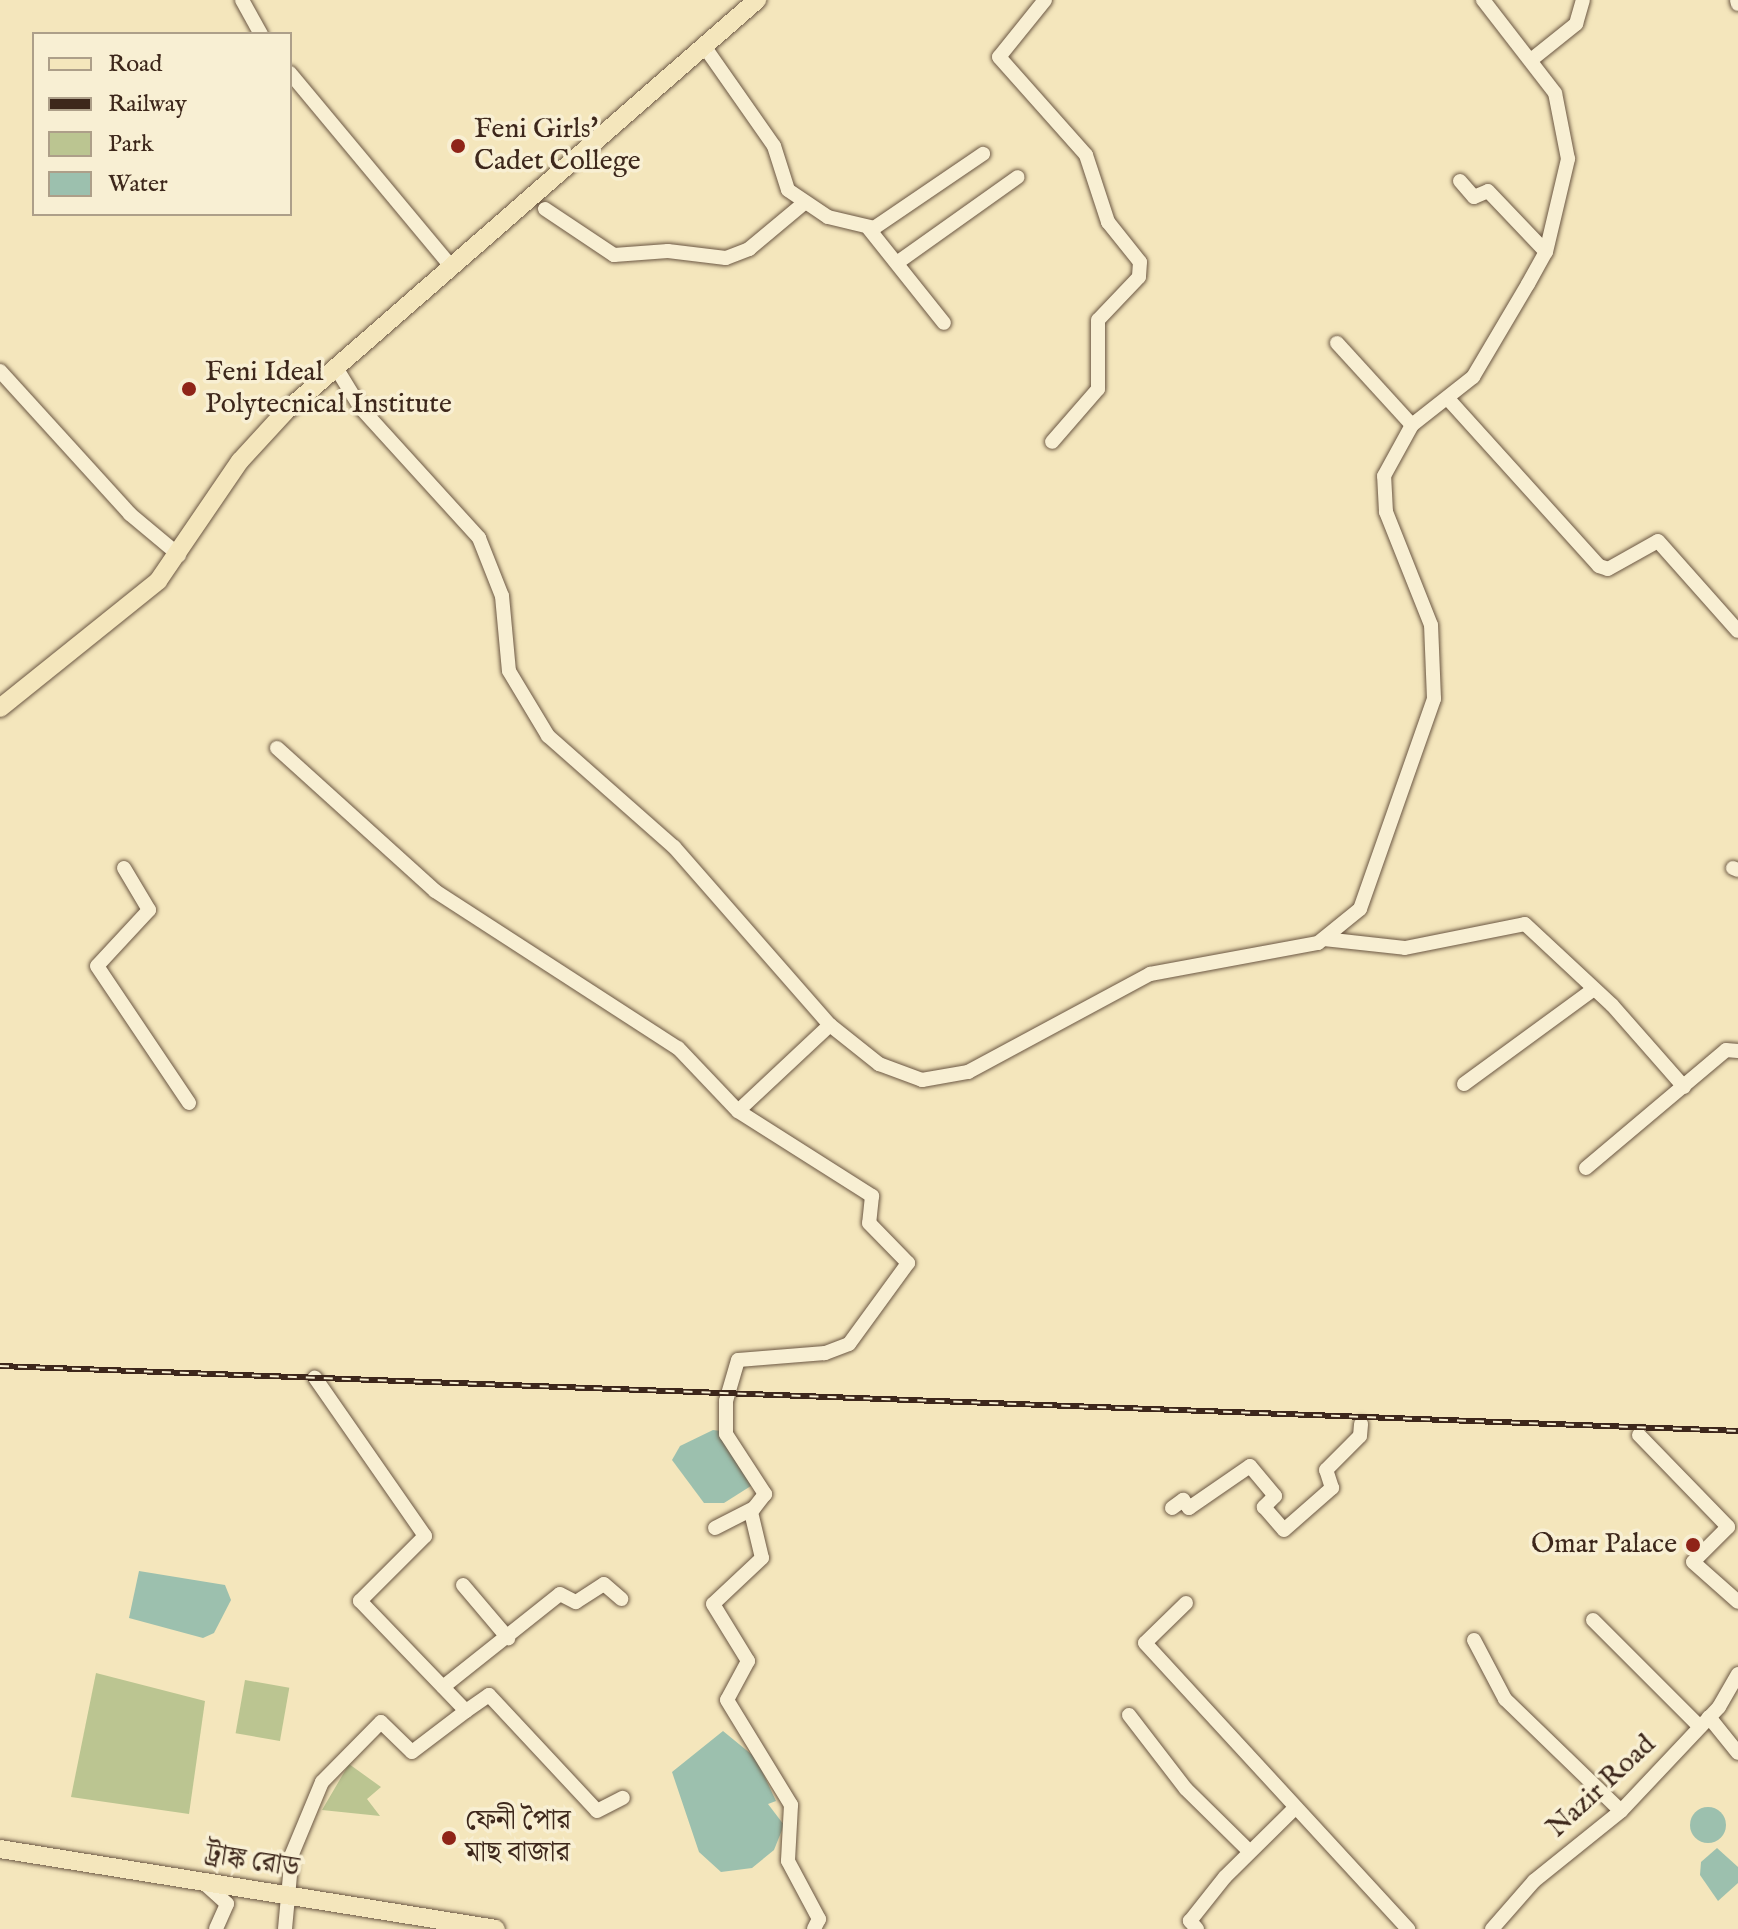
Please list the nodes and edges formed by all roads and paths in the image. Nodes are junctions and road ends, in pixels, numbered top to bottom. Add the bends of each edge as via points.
1 (242, 0) edge
2 (757, 0) edge
3 (1045, 0) edge
4 (1483, 0) edge
5 (1583, 0) edge
6 (260, 32) edge
7 (704, 46) junction
8 (1531, 60) junction
9 (292, 75) edge
10 (983, 154) dead end
11 (1018, 177) dead end
12 (1460, 181) dead end
13 (803, 204) junction
14 (545, 209) dead end
15 (869, 229) junction
16 (1546, 252) junction
17 (901, 260) junction
18 (449, 264) junction
19 (944, 323) dead end
20 (1337, 343) dead end
21 (335, 366) junction
22 (0, 371) edge
23 (1450, 401) junction
24 (1412, 425) junction
25 (1052, 442) dead end
26 (179, 555) junction
27 (1738, 631) edge
28 (0, 708) edge
29 (277, 748) dead end
30 (124, 868) dead end
31 (1324, 939) junction
32 (1591, 991) junction
33 (830, 1025) junction
34 (1738, 1051) edge
35 (1464, 1084) dead end
36 (1684, 1087) junction
37 (189, 1103) dead end
38 (738, 1111) junction
39 (1586, 1168) dead end
40 (315, 1378) dead end
41 (1361, 1424) dead end
42 (1639, 1435) dead end
43 (754, 1508) junction
44 (1172, 1508) dead end
45 (715, 1528) dead end
46 (463, 1585) dead end
47 (621, 1599) dead end
48 (1738, 1602) edge
49 (1186, 1603) dead end
50 (1593, 1620) dead end
51 (508, 1638) junction
52 (1474, 1640) dead end
53 (1738, 1674) edge
54 (443, 1687) junction
55 (466, 1711) junction
56 (1129, 1715) dead end
57 (1704, 1722) junction
58 (1738, 1753) edge
59 (623, 1798) dead end
60 (1293, 1810) junction
61 (1621, 1811) junction
62 (0, 1849) edge
63 (1248, 1850) junction
64 (204, 1883) junction
65 (285, 1895) junction
66 (474, 1927) edge
67 (216, 1929) edge
68 (285, 1929) edge
69 (496, 1929) edge
70 (814, 1929) edge
71 (1197, 1929) edge
72 (1408, 1929) edge
73 (1492, 1929) edge

1 - 6 street
2 - 7 main road
3 - 25 street via 999,57 1086,155 1108,222 1140,262 1139,277 1098,320 1098,389
4 - 8 street
5 - 8 street via 1576,24
7 - 13 street via 774,146 788,190
7 - 18 main road
8 - 16 street via 1555,93 1568,135
9 - 18 street
10 - 15 street
11 - 17 street
12 - 16 street via 1474,197 1488,191
13 - 14 street via 749,249 726,258 668,251 614,255
13 - 15 street
15 - 17 street
16 - 23 street via 1473,377
17 - 19 street
18 - 21 main road
20 - 24 street
21 - 26 main road via 240,461
21 - 33 street via 360,407 479,538 502,596 509,671 548,736 674,847
22 - 26 street via 130,514
23 - 24 street
23 - 27 street via 1599,566 1608,569 1658,541
24 - 31 street via 1382,495 1431,625 1434,699 1360,909
26 - 28 main road via 134,604
29 - 38 street via 435,891 678,1048
30 - 37 street via 149,910 97,966
31 - 32 street via 1405,948 1521,923
31 - 33 street via 1150,974 1059,1028 942,1078 922,1080 879,1064
32 - 35 street
32 - 36 street
33 - 38 street
34 - 36 street via 1726,1050
36 - 39 street
38 - 43 street via 872,1196 869,1223 908,1263 849,1344 734,1364 724,1422 763,1487
40 - 54 street via 425,1536 360,1601
41 - 44 street via 1360,1436 1326,1470 1332,1488 1284,1530 1264,1507 1275,1496 1250,1466 1189,1508 1183,1500
42 - 48 street via 1728,1527 1693,1562
43 - 45 street
43 - 70 street via 762,1558 713,1604 748,1661 727,1700 791,1805 788,1861 819,1919
46 - 51 street
47 - 51 street via 604,1584 576,1602 560,1594
49 - 60 street via 1143,1640
50 - 57 street
51 - 54 street
52 - 61 street via 1505,1699
53 - 57 street, Nazir Road
54 - 55 street
55 - 59 street via 489,1695 597,1811
55 - 65 street via 412,1752 378,1725 316,1794 292,1854
56 - 63 street via 1186,1789
57 - 58 street
57 - 61 street, Nazir Road
60 - 63 street
60 - 72 street
61 - 73 street, Nazir Road via 1534,1881
62 - 64 main road, ট্রাঙ্ক রোড
63 - 71 street via 1191,1918
64 - 65 main road, ট্রাঙ্ক রোড
64 - 67 street via 227,1904
65 - 66 main road, ট্রাঙ্ক রোড
65 - 68 street
66 - 69 main road, ট্রাঙ্ক রোড

